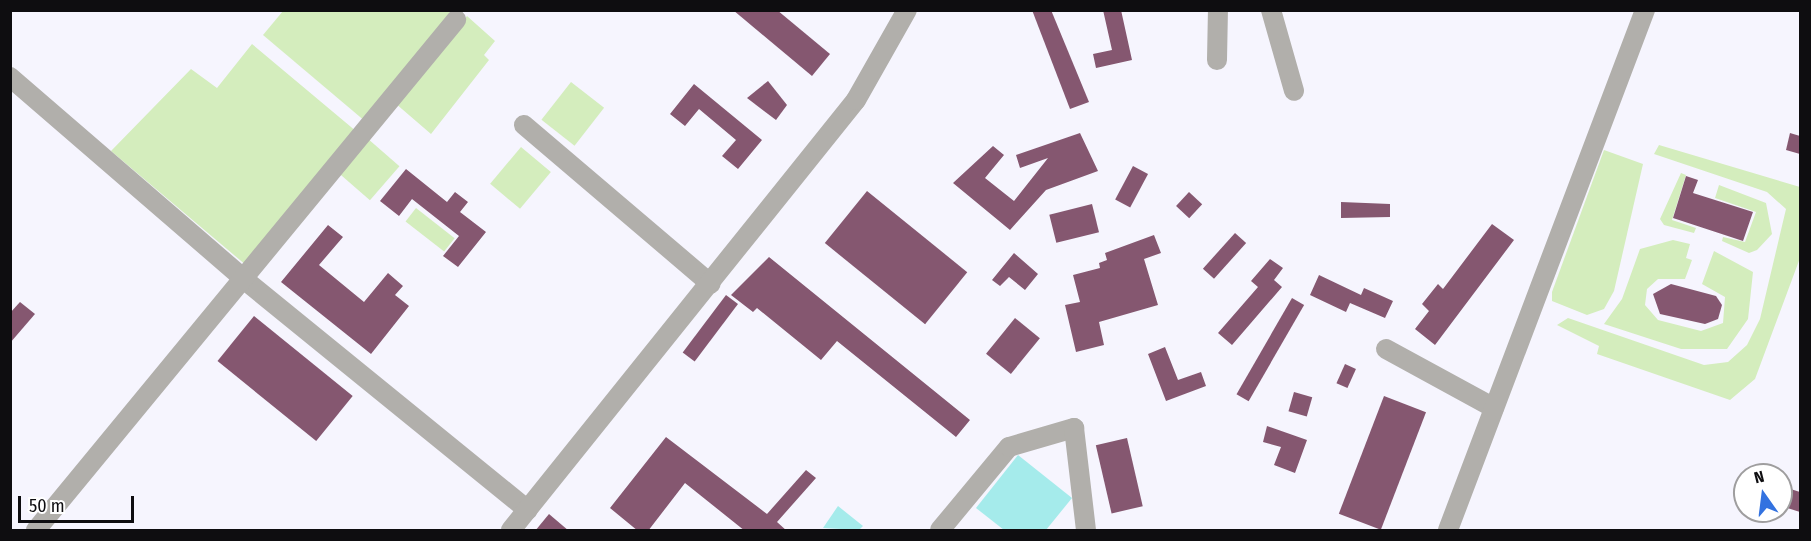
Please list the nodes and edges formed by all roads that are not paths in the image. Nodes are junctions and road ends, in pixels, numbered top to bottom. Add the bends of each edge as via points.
1 (908, 10) edge
2 (1218, 10) edge
3 (1271, 10) edge
4 (1645, 10) edge
5 (456, 20) dead end
6 (1217, 60) dead end
7 (10, 77) edge
8 (1294, 91) dead end
9 (524, 125) dead end
10 (246, 281) junction
11 (711, 284) junction
12 (1386, 349) dead end
13 (1494, 408) junction
14 (528, 510) junction
15 (36, 531) edge
16 (511, 531) edge
17 (940, 531) edge
18 (1086, 531) edge
19 (1448, 531) edge

1 - 11 street via 856,100
2 - 6 street
3 - 8 street
4 - 13 street
5 - 10 street
7 - 10 street
9 - 11 street
10 - 14 street
10 - 15 street
11 - 14 street
12 - 13 street
13 - 19 street
14 - 16 street
17 - 18 street via 1009,447 1074,428

